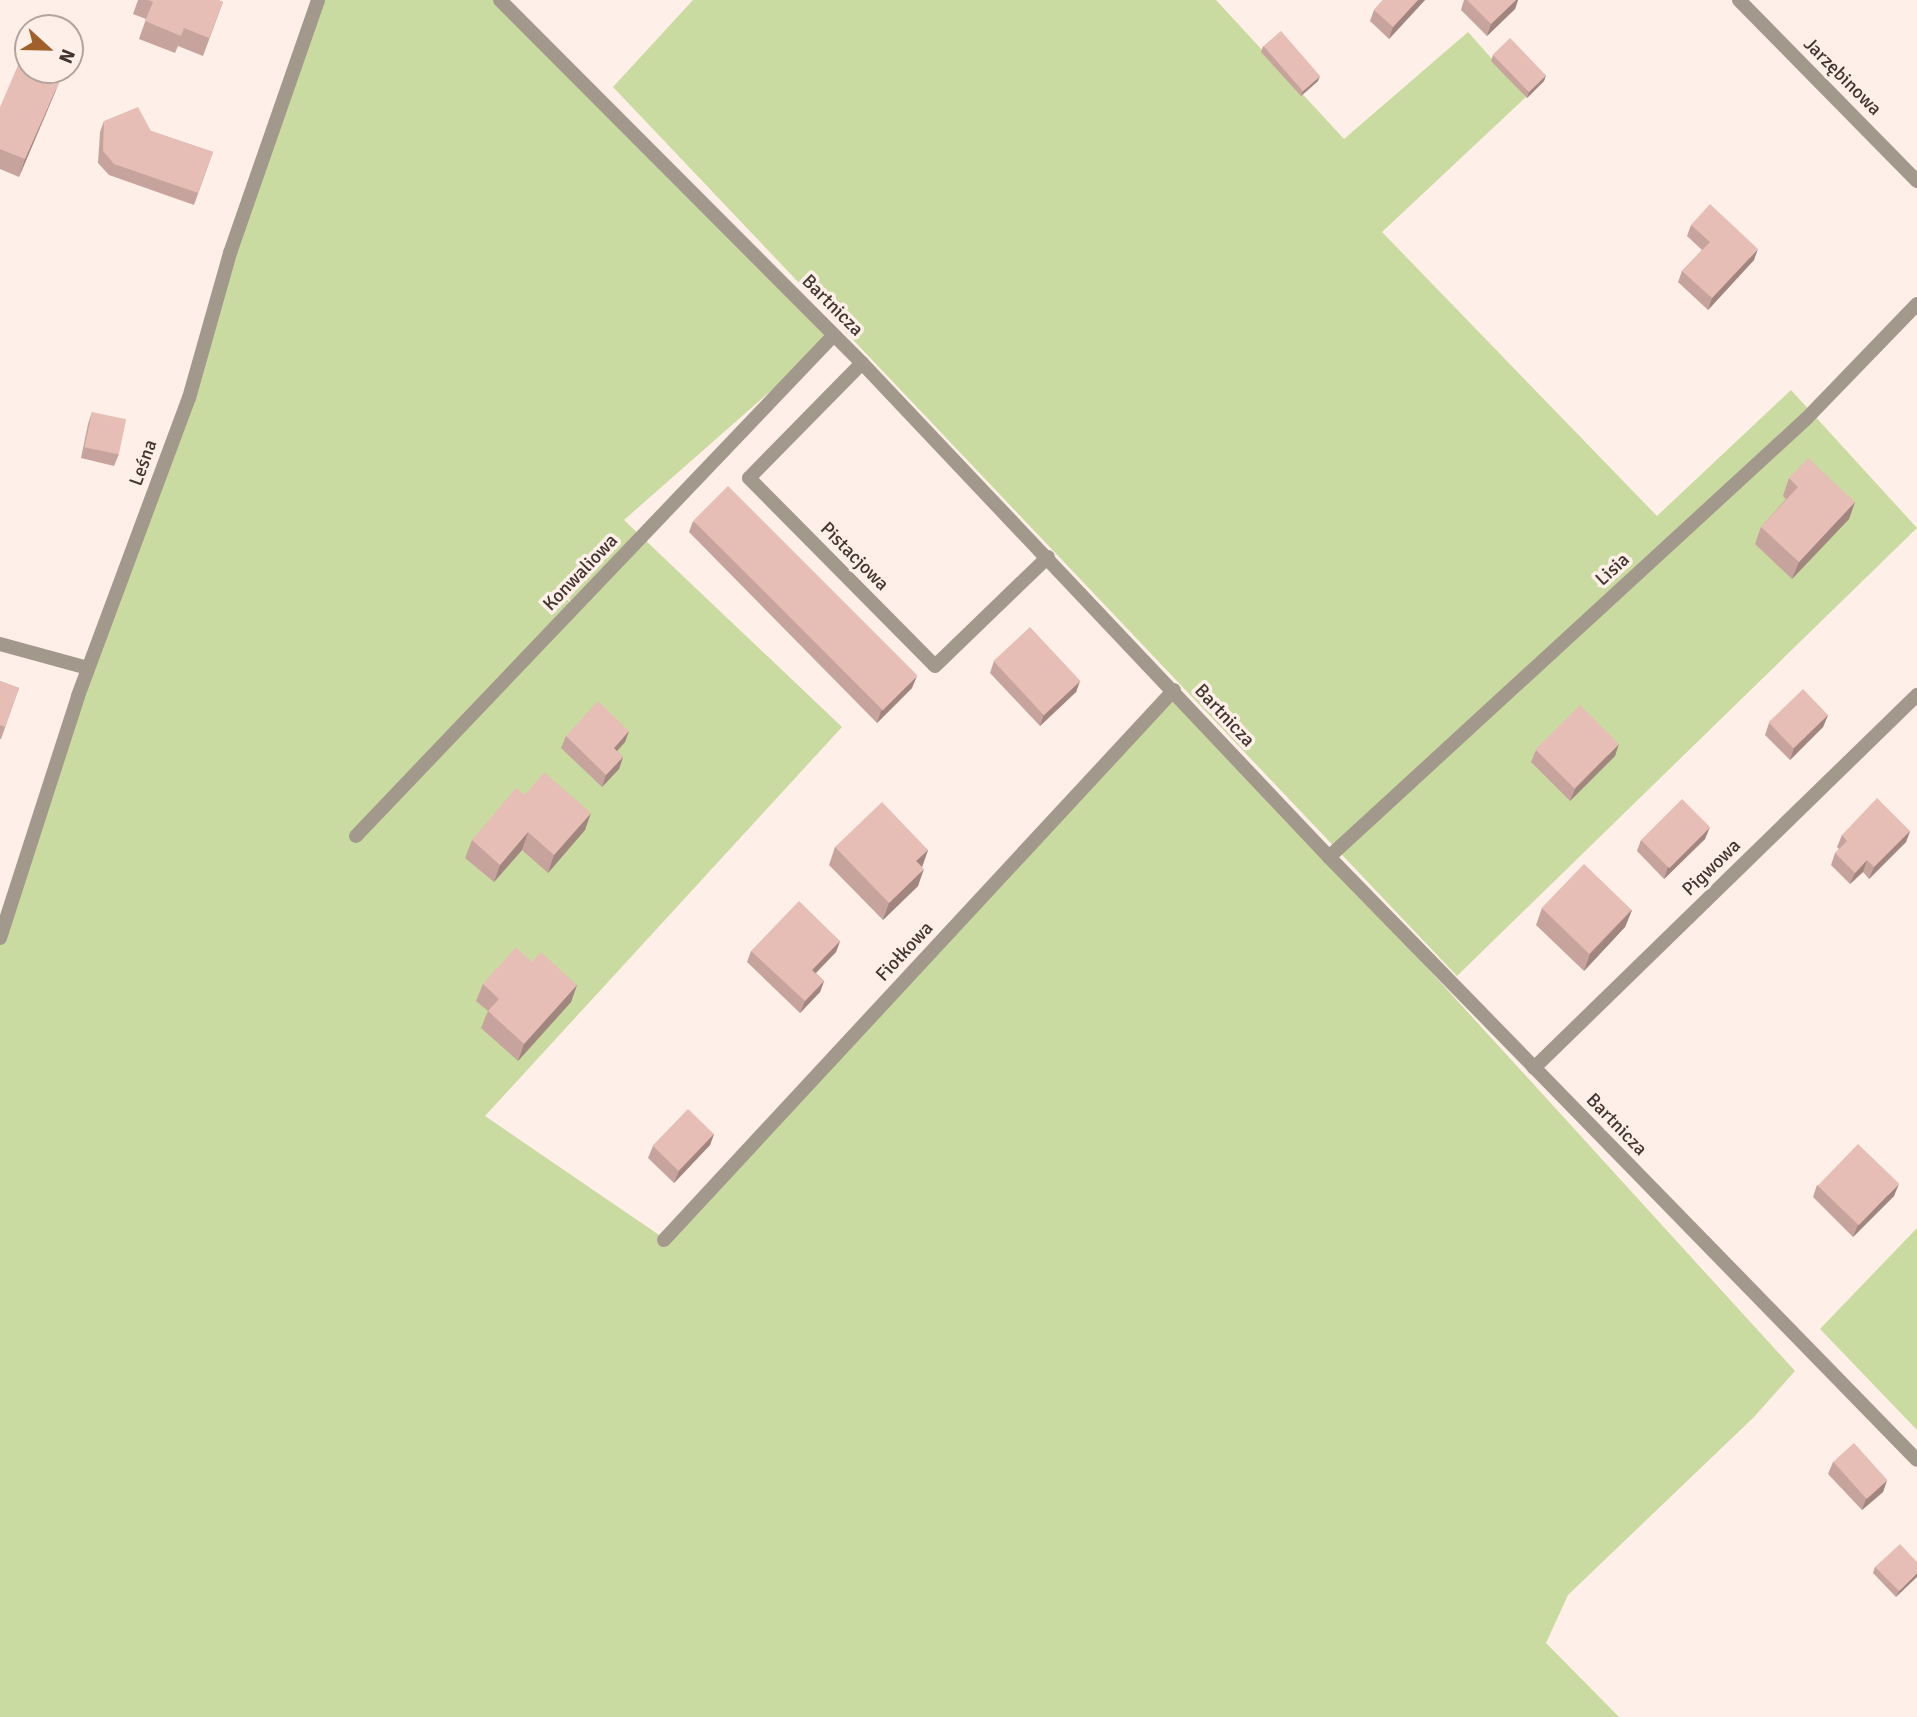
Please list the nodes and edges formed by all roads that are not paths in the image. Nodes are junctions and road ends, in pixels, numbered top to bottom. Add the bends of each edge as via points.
1 (318, 0) edge
2 (500, 0) edge
3 (1739, 0) edge
4 (1917, 181) edge
5 (1917, 304) edge
6 (834, 335) junction
7 (862, 363) junction
8 (1048, 557) junction
9 (0, 644) edge
10 (88, 668) junction
11 (1174, 690) junction
12 (1917, 695) edge
13 (356, 836) dead end
14 (1329, 857) junction
15 (0, 939) edge
16 (1534, 1068) junction
17 (664, 1240) dead end
18 (1917, 1461) edge

1 - 10 street, Leśna via 230,253 188,398
2 - 6 street, Bartnicza
3 - 4 street, Jarzębinowa
5 - 14 street, Lisia via 1806,419
6 - 7 street, Bartnicza
6 - 13 street, Konwaliowa
7 - 8 street, Bartnicza
7 - 8 street, Pistacjowa via 749,478 935,666
8 - 11 street, Bartnicza
9 - 10 street
10 - 15 street, Leśna
11 - 14 street, Bartnicza
11 - 17 street, Fiołkowa
12 - 16 street, Pigwowa
14 - 16 street, Bartnicza
16 - 18 street, Bartnicza

